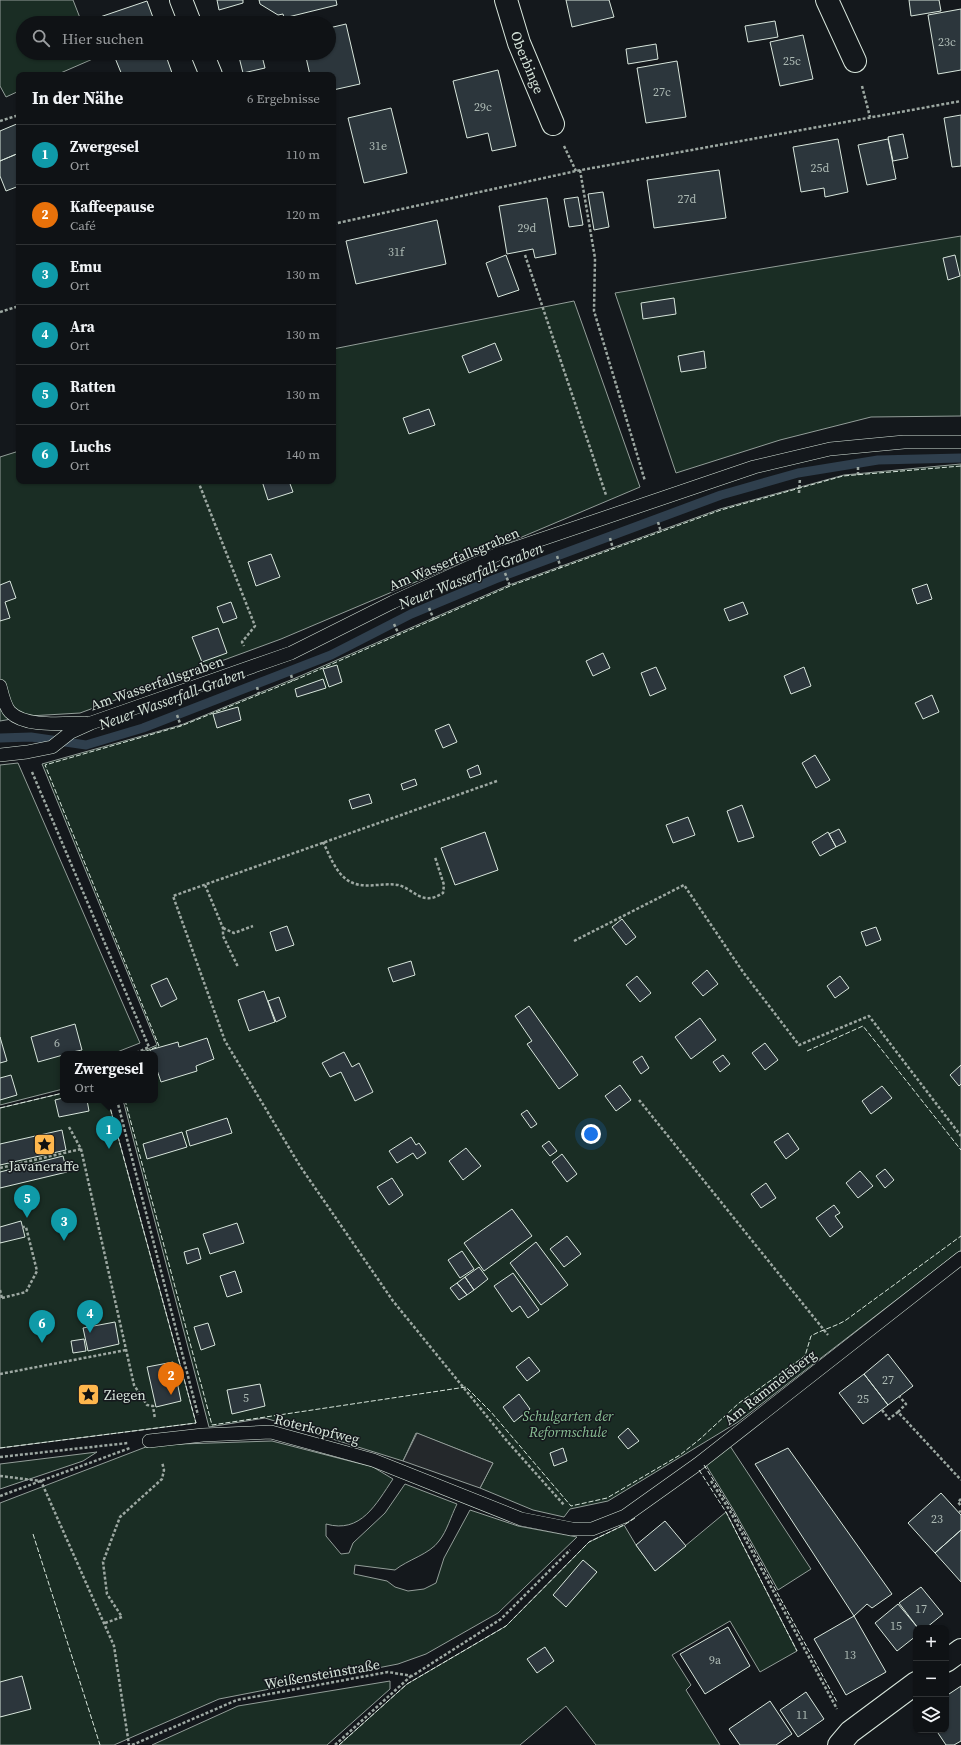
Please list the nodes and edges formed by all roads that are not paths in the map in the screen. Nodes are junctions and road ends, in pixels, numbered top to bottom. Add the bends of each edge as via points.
1 (182, 0) edge
2 (506, 0) edge
3 (827, 0) edge
4 (188, 16) edge
5 (205, 60) edge
6 (855, 61) road end
7 (210, 72) edge
8 (553, 124) dead end
9 (961, 442) edge
10 (0, 686) edge
11 (91, 724) junction
12 (0, 755) edge
13 (961, 1258) edge
14 (153, 1440) road end
15 (592, 1529) joint
16 (961, 1650) edge
17 (949, 1659) edge
18 (913, 1685) edge
19 (844, 1739) edge

1 - 4 street
2 - 8 street, Oberbinge via 519,43
3 - 6 street
5 - 7 street
9 - 11 lane, Am Wasserfallsgraben via 904,442 830,450 754,467 498,554 393,602 291,653
10 - 11 lane via 9,711 18,718 32,723
11 - 12 lane, Am Wasserfallsgraben via 71,732 52,747
13 - 15 lane, Am Rammelsberg via 698,1464 625,1516
14 - 15 lane, Roterkopfweg via 271,1432 373,1460 521,1519 572,1529
16 - 17 street
18 - 19 street

